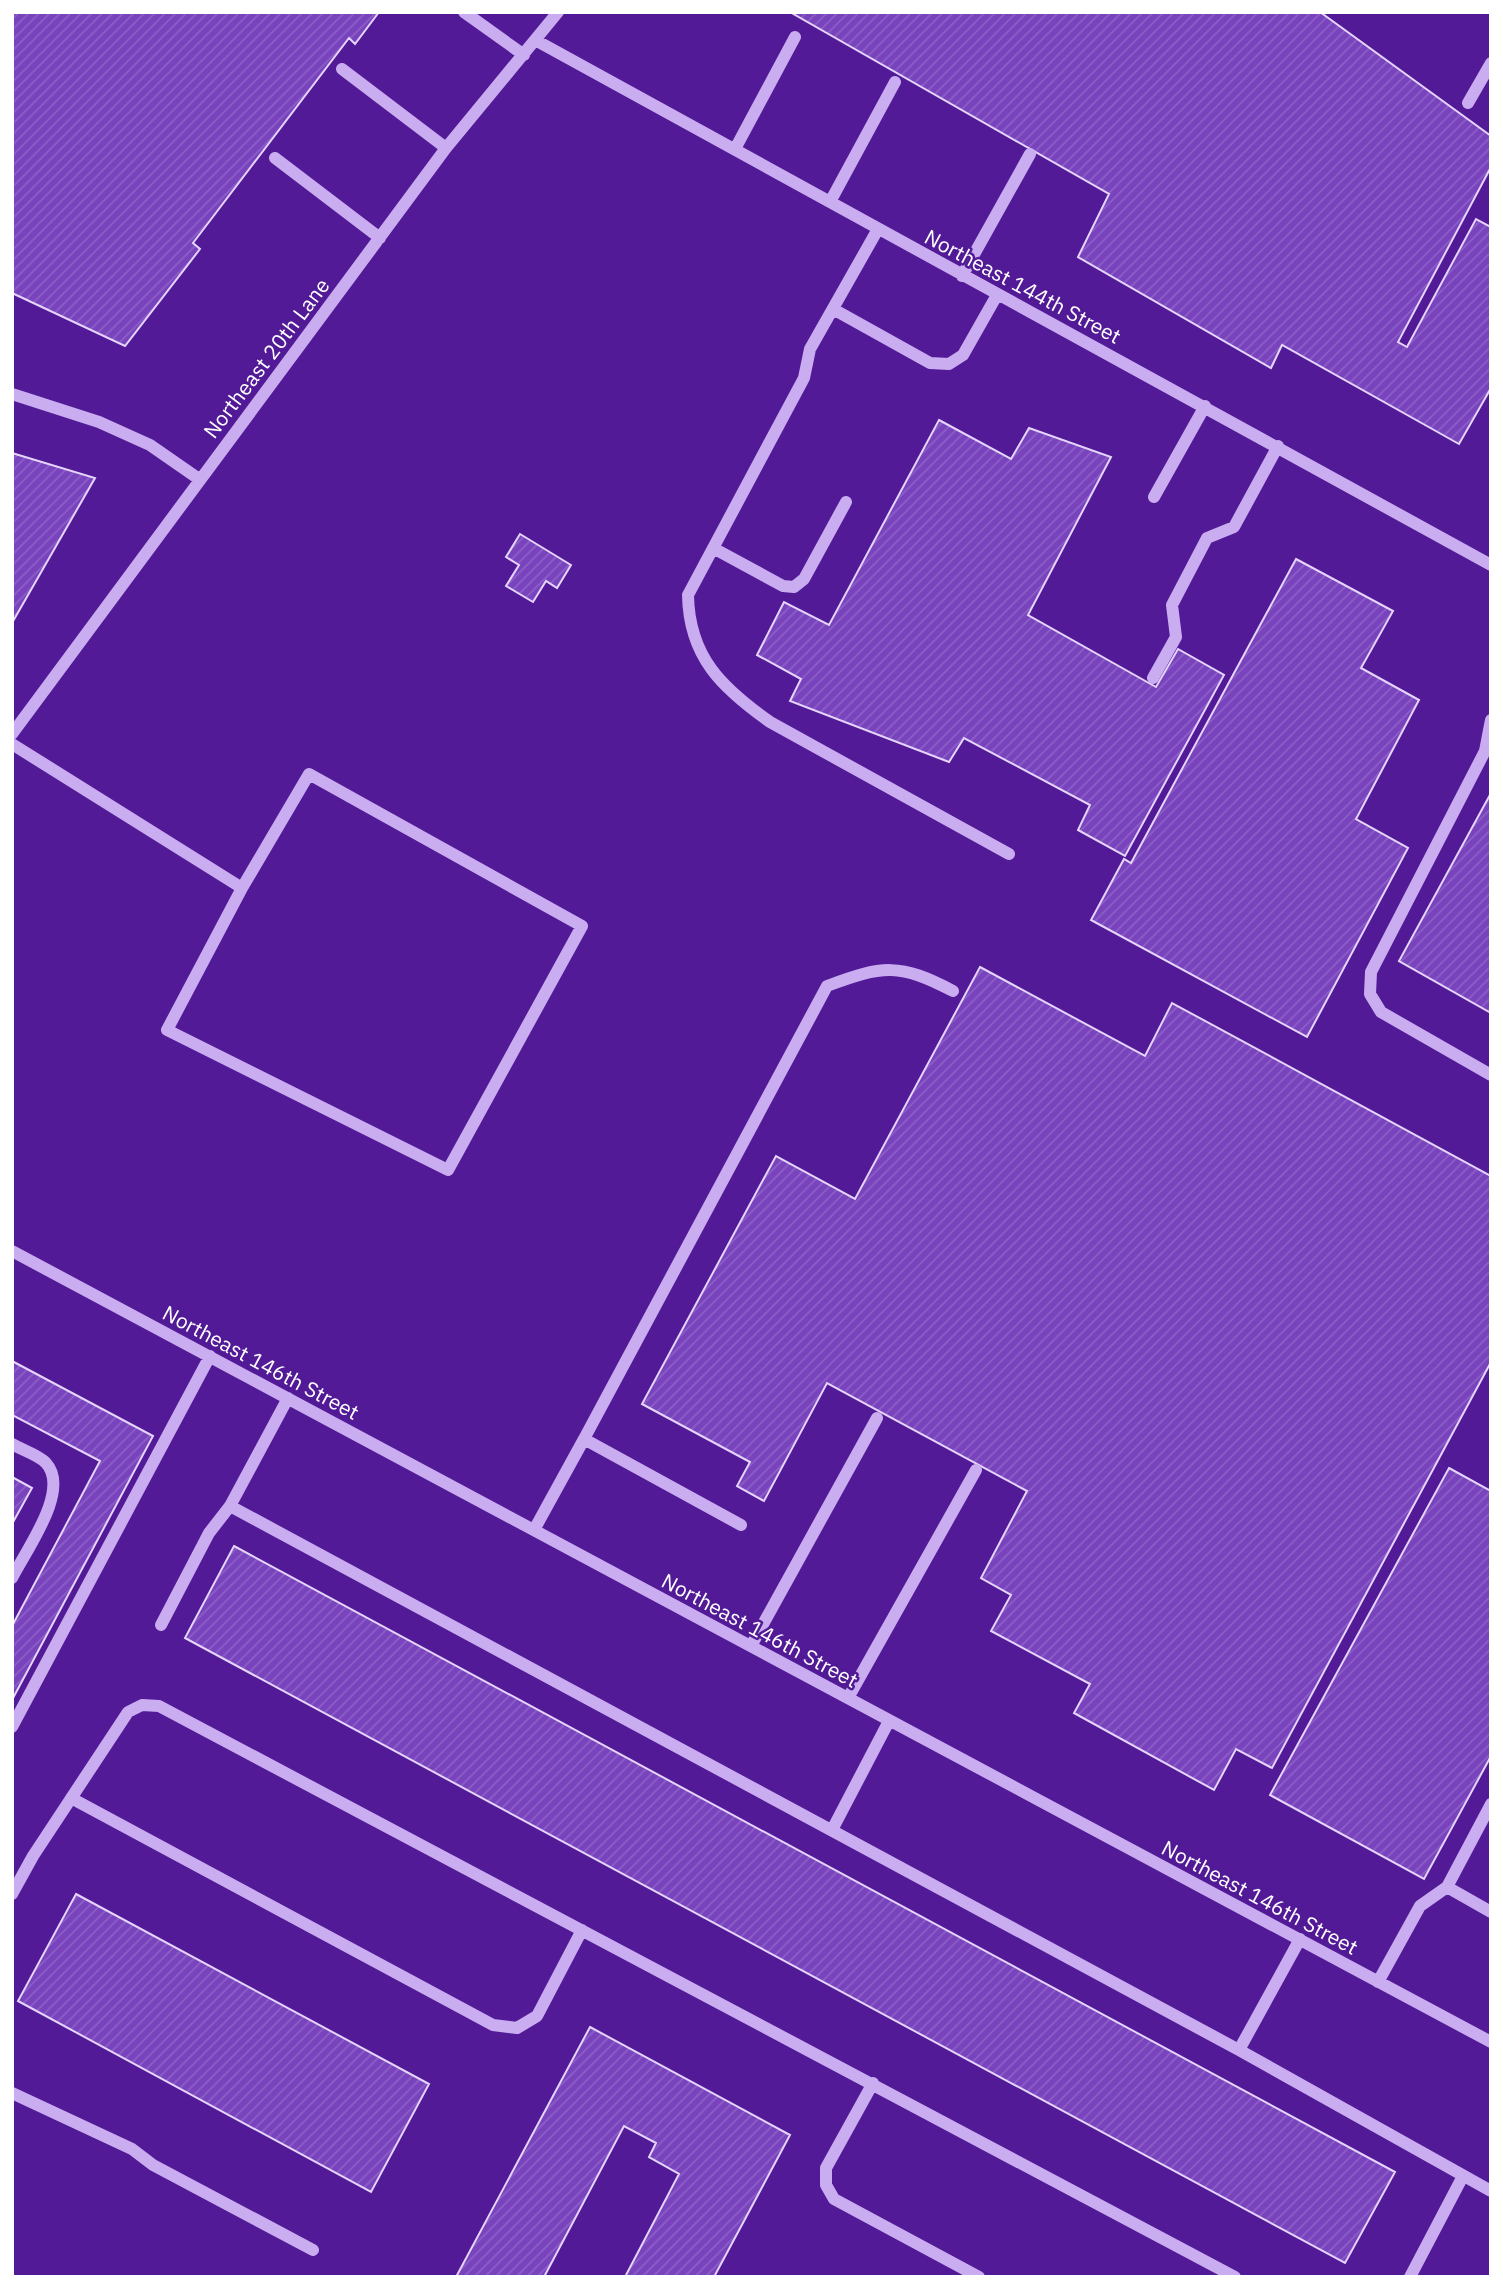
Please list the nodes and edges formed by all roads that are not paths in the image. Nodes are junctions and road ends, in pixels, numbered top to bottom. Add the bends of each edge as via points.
1 (464, 12) edge
2 (558, 12) edge
3 (795, 37) dead end
4 (537, 41) junction
5 (524, 55) junction
6 (1491, 63) edge
7 (342, 69) dead end
8 (895, 82) dead end
9 (1468, 103) dead end
10 (446, 148) junction
11 (735, 149) junction
12 (1030, 154) dead end
13 (275, 158) dead end
14 (830, 202) junction
15 (878, 229) junction
16 (380, 238) junction
17 (962, 276) junction
18 (997, 295) junction
19 (833, 309) junction
20 (12, 394) edge
21 (1205, 406) junction
22 (1278, 446) junction
23 (199, 479) junction
24 (1154, 497) dead end
25 (846, 502) dead end
26 (713, 548) junction
27 (1491, 565) edge
28 (1153, 678) dead end
29 (1491, 720) edge
30 (12, 734) edge
31 (12, 744) edge
32 (1009, 854) dead end
33 (242, 888) junction
34 (953, 991) dead end
35 (1491, 1075) edge
36 (12, 1251) edge
37 (210, 1356) junction
38 (288, 1398) junction
39 (877, 1418) dead end
40 (584, 1439) junction
41 (12, 1444) edge
42 (976, 1470) dead end
43 (230, 1506) junction
44 (741, 1525) dead end
45 (534, 1530) junction
46 (12, 1578) edge
47 (161, 1625) dead end
48 (751, 1646) junction
49 (848, 1698) junction
50 (889, 1721) junction
51 (12, 1727) edge
52 (71, 1798) junction
53 (1491, 1804) edge
54 (832, 1830) junction
55 (1447, 1887) junction
56 (12, 1894) edge
57 (1491, 1912) edge
58 (582, 1930) junction
59 (1300, 1939) junction
60 (1378, 1982) junction
61 (1491, 2042) edge
62 (1239, 2050) junction
63 (873, 2083) junction
64 (12, 2093) edge
65 (1463, 2176) junction
66 (1491, 2191) edge
67 (313, 2250) dead end
68 (979, 2277) edge
69 (1235, 2277) edge
70 (1409, 2277) edge

1 - 5 street
2 - 4 street, Northeast 20th Lane
3 - 11 street
4 - 5 street, Northeast 20th Lane
4 - 11 street, Northeast 144th Street
5 - 10 street, Northeast 20th Lane
6 - 9 street
7 - 10 street
8 - 14 street
10 - 16 street, Northeast 20th Lane
11 - 14 street, Northeast 144th Street
12 - 17 street
13 - 16 street
14 - 15 street, Northeast 144th Street
15 - 17 street, Northeast 144th Street
15 - 19 street
16 - 23 street, Northeast 20th Lane
17 - 18 street, Northeast 144th Street
18 - 19 street via 963,355 949,364 930,363
18 - 21 street, Northeast 144th Street
19 - 26 street via 810,349 804,378
20 - 23 street via 140,440
21 - 22 street, Northeast 144th Street
21 - 24 street
22 - 27 street, Northeast 144th Street
22 - 28 street via 1234,527 1207,537 1172,605 1176,637
23 - 30 street, Northeast 20th Lane
25 - 26 street via 804,579 794,587 783,586
26 - 32 street via 688,595 688,622 695,647 744,704
29 - 35 street via 1485,751 1371,972 1370,994 1381,1012
31 - 33 street
33 - 33 street via 167,1030 448,1170 582,926 309,774
34 - 40 street via 919,973 887,969 827,986
36 - 37 street, Northeast 146th Street
37 - 38 street, Northeast 146th Street
37 - 51 street
38 - 43 street
38 - 45 street, Northeast 146th Street
39 - 48 street
40 - 44 street
40 - 45 street
41 - 46 street via 46,1462 55,1480 54,1498
42 - 49 street
43 - 47 street via 209,1533
43 - 54 street
45 - 48 street, Northeast 146th Street
48 - 49 street, Northeast 146th Street
49 - 50 street, Northeast 146th Street
50 - 54 street
50 - 59 street, Northeast 146th Street
52 - 56 street
52 - 58 street via 128,1712 142,1705 159,1706
52 - 58 street via 493,2025 517,2028 537,2016
53 - 55 street
54 - 62 street
55 - 57 street
55 - 60 street via 1420,1906
58 - 63 street
59 - 60 street, Northeast 146th Street
59 - 62 street
60 - 61 street, Northeast 146th Street
62 - 65 street
63 - 68 street via 826,2168 826,2185 834,2199
63 - 69 street
64 - 67 street via 132,2149 153,2165
65 - 66 street
65 - 70 street

